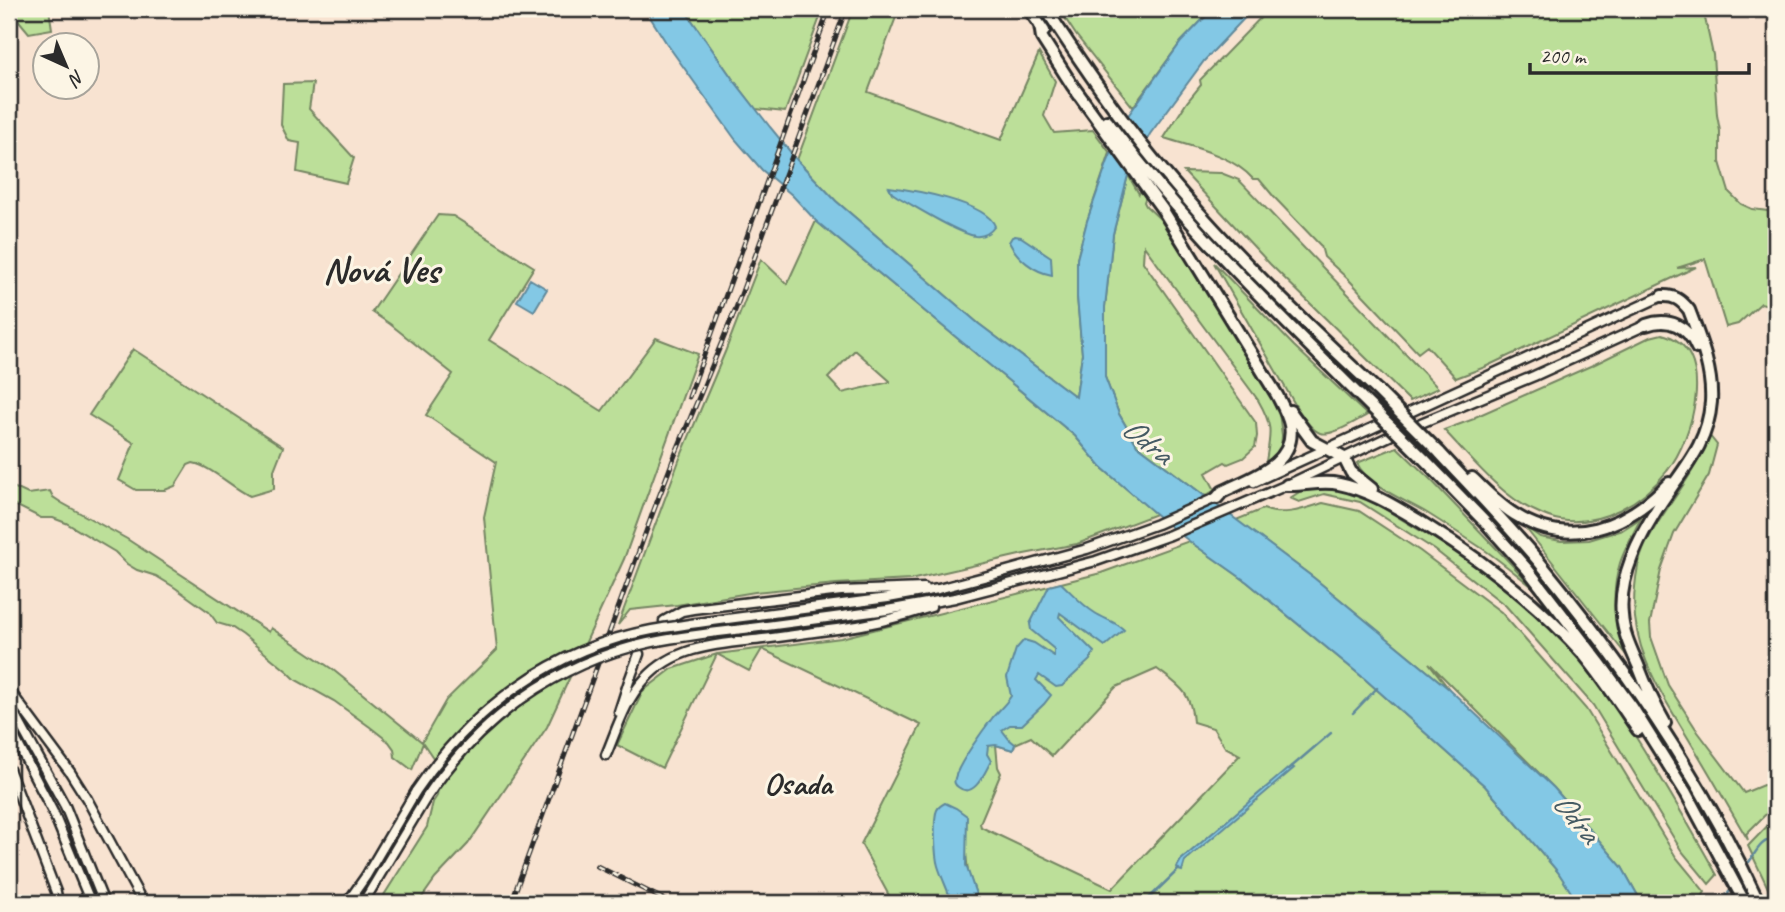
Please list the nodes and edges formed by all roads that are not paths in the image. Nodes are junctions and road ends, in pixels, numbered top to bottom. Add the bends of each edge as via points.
1 (1029, 9) edge
2 (1046, 9) edge
3 (1040, 26) junction
4 (1661, 296) joint
5 (1646, 325) joint
6 (1277, 395) junction
7 (1410, 412) dead end
8 (1421, 422) dead end
9 (1379, 425) dead end
10 (1390, 436) dead end
11 (1328, 449) junction
12 (1439, 452) junction
13 (1344, 458) junction
14 (1275, 469) junction
15 (1287, 485) junction
16 (1217, 498) joint
17 (1412, 517) junction
18 (937, 589) junction
19 (955, 598) junction
20 (664, 621) dead end
21 (639, 654) dead end
22 (9, 690) edge
23 (9, 707) edge
24 (9, 727) edge
25 (9, 769) edge
26 (1671, 769) junction
27 (1697, 788) junction
28 (1743, 901) edge
29 (58, 903) edge
30 (91, 903) edge
31 (104, 903) edge
32 (143, 903) edge
33 (347, 903) edge
34 (363, 903) edge
35 (1759, 903) edge

1 - 3 highway
2 - 12 highway, bridge via 1128,128 1187,197 1256,273
3 - 6 highway via 1042,38 1072,85 1163,210
3 - 26 highway, bridge via 1103,116 1174,205 1528,570 1632,707
4 - 7 main road
4 - 27 highway via 1676,298 1689,310 1708,367 1709,414 1696,454 1659,507 1629,564 1622,616 1652,701 1692,765
5 - 8 main road
5 - 12 highway via 1672,323 1690,334 1704,372 1705,410 1683,466 1654,498 1623,520 1567,532 1531,523 1500,504
6 - 11 highway via 1312,441
6 - 14 highway via 1291,432
9 - 11 main road
10 - 13 main road
11 - 13 highway
11 - 14 main road
12 - 27 highway via 1539,563 1611,655
13 - 15 main road
13 - 17 highway via 1360,482
14 - 16 highway
15 - 17 highway via 1342,484
15 - 19 main road via 1096,561
16 - 18 main road via 1087,549
17 - 26 highway via 1485,565 1551,620 1586,657 1656,757
18 - 20 main road via 778,598 682,611
18 - 33 main road, bridge via 650,631 565,659 512,690 450,745
19 - 21 main road via 867,625 717,644 672,657 636,689 606,755
19 - 34 main road, bridge via 650,643 566,671 484,728 450,764
22 - 32 main road via 88,799
23 - 31 main road via 65,806
24 - 30 main road via 53,813
25 - 29 main road
26 - 28 highway
27 - 35 highway

